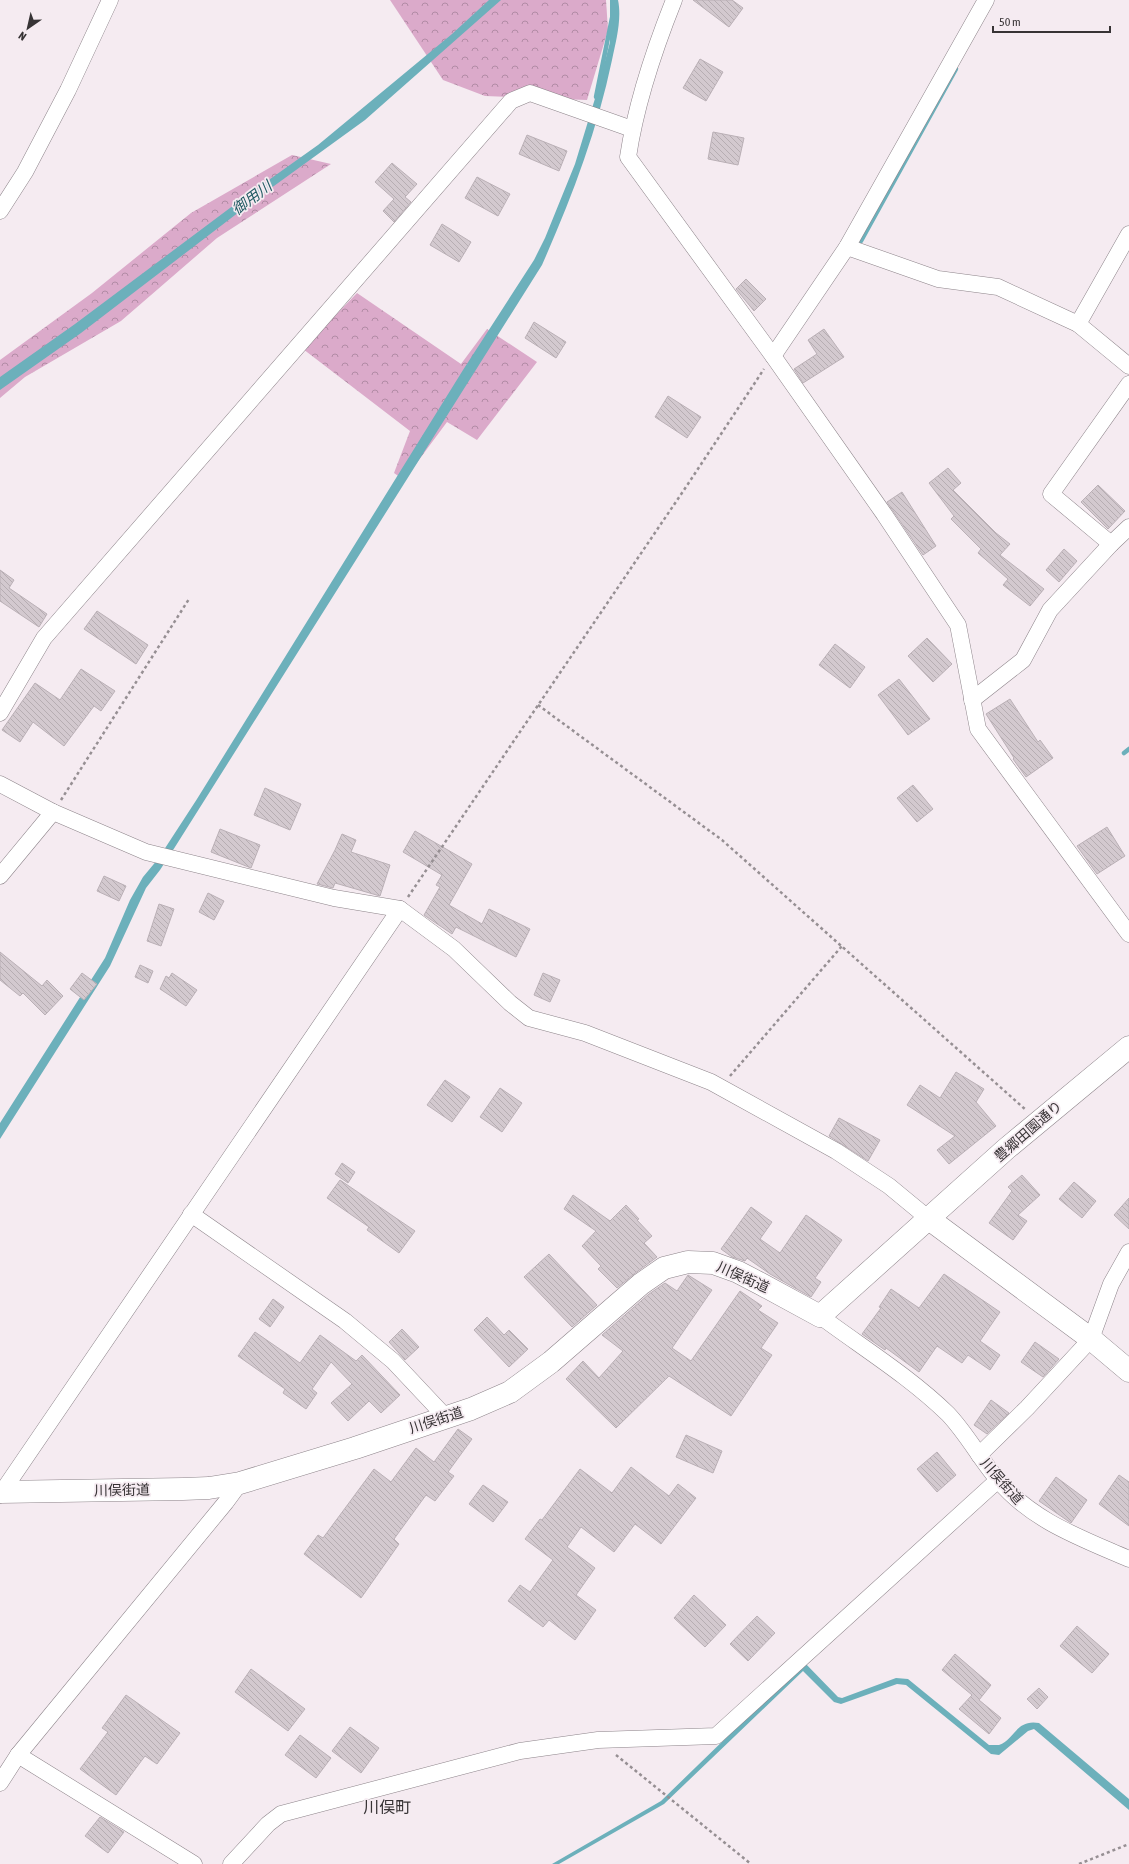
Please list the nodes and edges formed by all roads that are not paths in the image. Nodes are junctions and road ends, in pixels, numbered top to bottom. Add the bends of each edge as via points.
1 (110, 0) edge
2 (674, 0) edge
3 (986, 0) edge
4 (632, 129) junction
5 (0, 211) edge
6 (1129, 234) edge
7 (847, 247) junction
8 (1078, 324) junction
9 (773, 356) junction
10 (1129, 366) edge
11 (1129, 384) edge
12 (1129, 527) edge
13 (1110, 544) junction
14 (972, 700) junction
15 (0, 713) edge
16 (0, 784) edge
17 (53, 812) junction
18 (0, 876) edge
19 (400, 909) junction
20 (1129, 934) edge
21 (1129, 1047) edge
22 (191, 1214) junction
23 (929, 1219) junction
24 (1129, 1252) edge
25 (820, 1316) junction
26 (1090, 1340) junction
27 (1129, 1371) edge
28 (442, 1418) junction
29 (979, 1455) junction
30 (998, 1480) junction
31 (240, 1483) junction
32 (1, 1493) edge
33 (1129, 1559) edge
34 (18, 1755) junction
35 (0, 1782) edge
36 (194, 1864) edge
37 (231, 1864) edge

1 - 5 street via 68,90 25,172
2 - 4 street via 660,36
3 - 7 street
4 - 9 street via 628,157
4 - 15 street via 530,93 511,101 44,638
6 - 8 street
7 - 8 street via 938,279 998,287
7 - 9 street
8 - 10 street
9 - 14 street via 958,625
11 - 13 street via 1051,494
12 - 13 street
13 - 14 street via 1050,610 1023,660
14 - 20 street via 978,729
16 - 17 street
17 - 18 street
17 - 19 street via 146,852 334,898
19 - 22 street
19 - 23 street via 454,949 529,1018 585,1033 721,1087 836,1151 889,1186
21 - 23 main road, 豊郷田園通り via 1039,1121
22 - 28 street via 346,1321 393,1361 440,1411
22 - 32 street
23 - 25 main road
23 - 26 main road
24 - 26 street via 1111,1284
25 - 28 main road, 川俣街道 via 750,1278 713,1263 688,1262 664,1268 641,1284 531,1378 510,1392
25 - 29 street, 川俣街道 via 921,1389 949,1415
26 - 27 main road
26 - 29 street
28 - 31 main road, 川俣街道
29 - 30 street, 川俣街道
30 - 33 street, 川俣街道 via 1023,1506 1055,1527
30 - 37 street via 716,1736 598,1740 520,1751 281,1814 268,1824
31 - 32 main road, 川俣街道 via 209,1488
31 - 34 street
34 - 35 street
34 - 36 street

